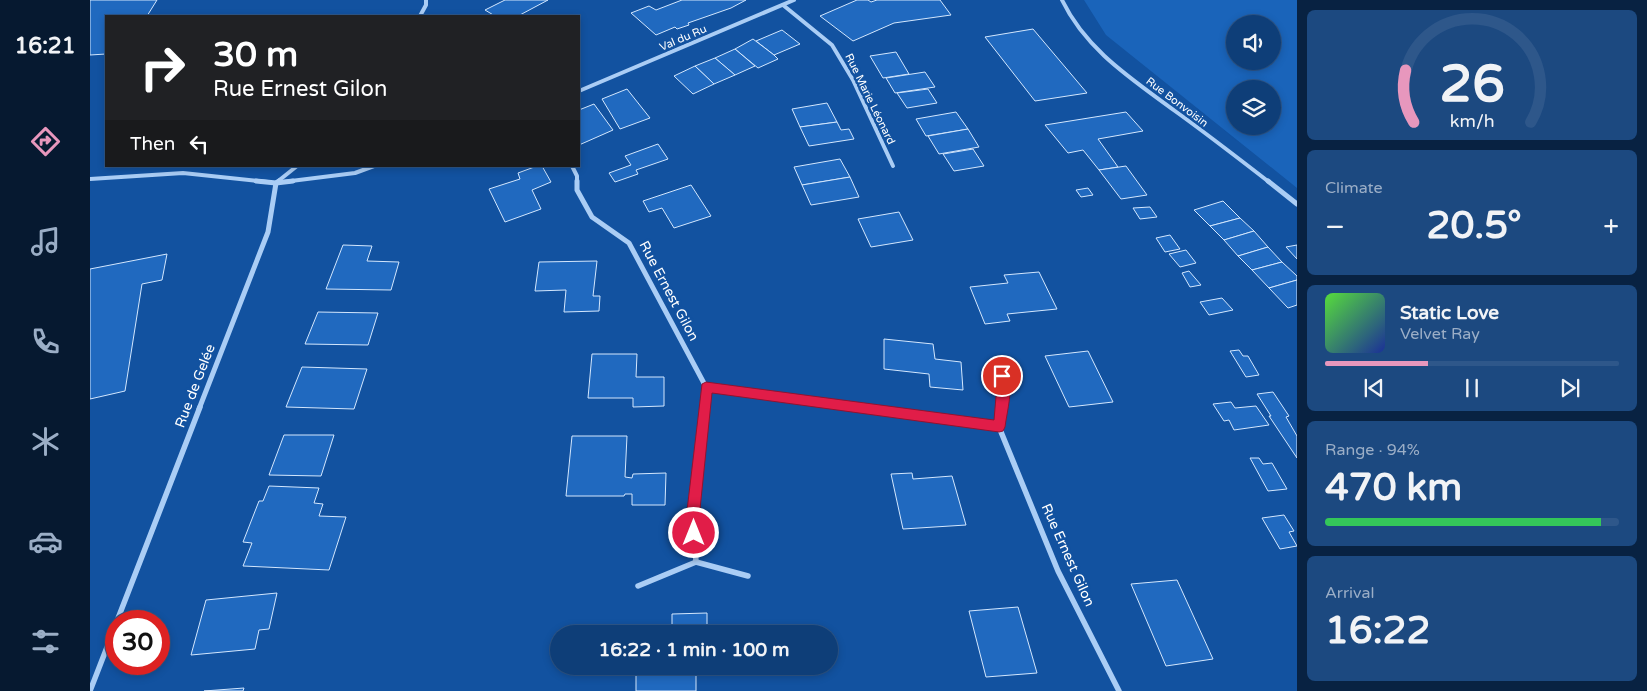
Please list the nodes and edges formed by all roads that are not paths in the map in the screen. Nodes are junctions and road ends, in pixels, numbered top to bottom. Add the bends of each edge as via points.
1 (426, 0) edge
2 (794, 0) edge
3 (1062, 0) edge
4 (783, 5) junction
5 (421, 15) edge
6 (580, 91) edge
7 (893, 166) dead end
8 (297, 167) edge
9 (371, 167) edge
10 (572, 167) edge
11 (90, 179) edge
12 (276, 183) junction
13 (1297, 204) edge
14 (1002, 376) dead end
15 (706, 388) junction
16 (999, 427) junction
17 (696, 562) junction
18 (748, 576) dead end
19 (638, 586) dead end
20 (122, 610) edge
21 (105, 653) edge
22 (90, 691) edge
23 (1119, 691) edge

1 - 5 street
2 - 4 street, Val du Ru
3 - 13 street, Rue Bonvoisin via 1066,12 1088,40 1117,67
4 - 6 street, Val du Ru
4 - 7 street, Rue Marie Léonard via 832,44 853,80
8 - 12 street
9 - 12 street via 355,173
10 - 15 street, Rue Ernest Gilon via 577,176 577,190 592,217 629,243
11 - 12 street via 183,173
12 - 20 street, Rue de Gelée via 268,232
14 - 16 street, Rue Ernest Gilon
15 - 16 street
15 - 17 street via 693,519
16 - 23 street, Rue Ernest Gilon via 1058,571
17 - 18 street
17 - 19 street
21 - 22 street, Rue de Gelée

